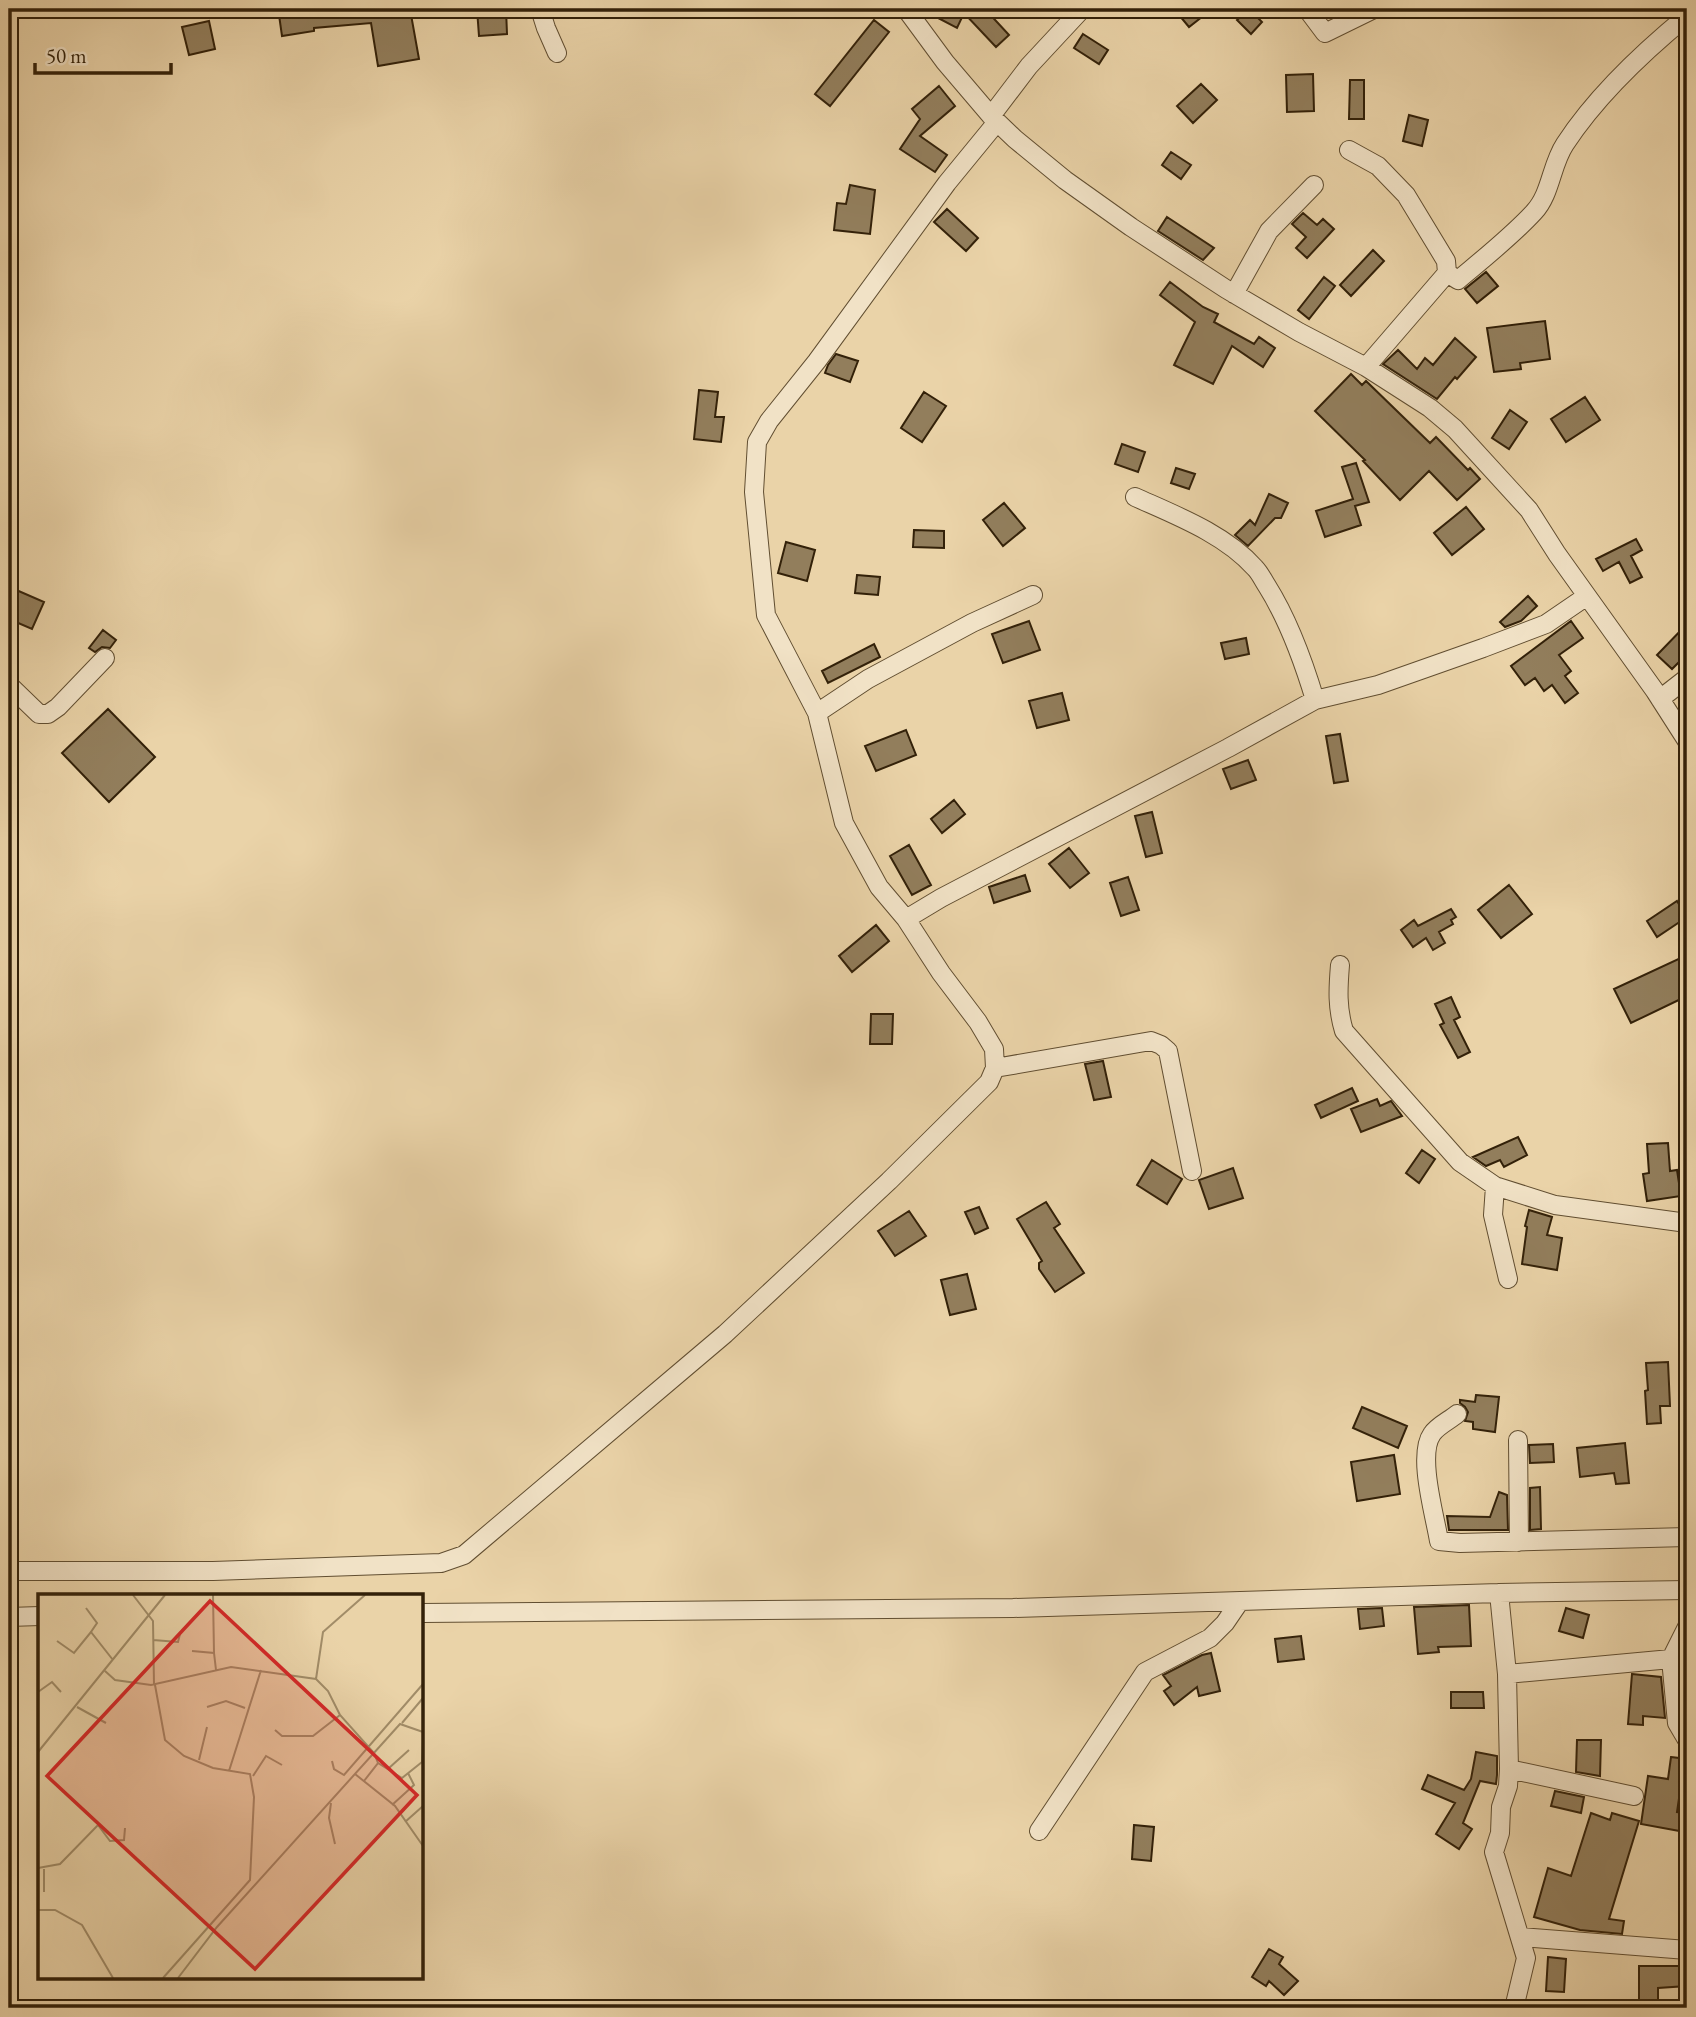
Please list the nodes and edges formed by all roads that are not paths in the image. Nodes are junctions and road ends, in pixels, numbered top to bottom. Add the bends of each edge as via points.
1 (540, 9) edge
2 (906, 9) edge
3 (1082, 9) edge
4 (1307, 9) edge
5 (1374, 9) edge
6 (1687, 16) edge
7 (558, 53) dead end
8 (994, 119) junction
9 (1349, 150) dead end
10 (1314, 185) dead end
11 (1447, 273) junction
12 (1234, 294) junction
13 (1366, 367) junction
14 (1135, 497) dead end
15 (1033, 595) dead end
16 (1587, 596) junction
17 (105, 658) dead end
18 (1687, 678) edge
19 (9, 685) edge
20 (1660, 699) junction
21 (1315, 700) junction
22 (817, 713) junction
23 (1687, 741) edge
24 (906, 919) junction
25 (1340, 965) dead end
26 (995, 1068) junction
27 (1192, 1171) dead end
28 (1495, 1186) junction
29 (1687, 1223) edge
30 (1508, 1279) dead end
31 (1457, 1414) dead end
32 (1518, 1440) dead end
33 (1687, 1537) edge
34 (1519, 1542) junction
35 (9, 1571) edge
36 (1687, 1590) edge
37 (1499, 1593) junction
38 (1240, 1601) junction
39 (424, 1613) edge
40 (38, 1616) edge
41 (9, 1617) edge
42 (1687, 1627) edge
43 (1671, 1659) junction
44 (1507, 1674) junction
45 (1687, 1740) edge
46 (1509, 1769) junction
47 (1634, 1796) dead end
48 (1039, 1831) dead end
49 (1520, 1937) junction
50 (1687, 1950) edge
51 (1514, 2008) edge

1 - 7 street
2 - 8 street
3 - 8 street via 1037,57
4 - 5 street via 1325,33
6 - 11 street via 1588,112 1563,146 1536,210 1458,280
8 - 12 street via 1099,205
8 - 22 street via 757,442 754,492 766,615
9 - 11 street via 1378,166 1406,195 1446,261
10 - 12 street via 1269,232
11 - 13 street
12 - 13 street
13 - 16 street via 1455,429 1529,510
14 - 21 street via 1197,525 1256,568 1281,607
15 - 22 street via 868,679
16 - 20 street
16 - 21 street via 1546,624 1378,685
17 - 19 street via 48,714 39,714
18 - 20 street
20 - 23 street
21 - 24 street
22 - 24 street via 845,823 879,887
24 - 26 street via 978,1022 994,1049
25 - 28 street via 1337,990 1344,1031 1460,1162
26 - 27 street via 1151,1041 1161,1045 1168,1051
26 - 35 street via 989,1082 890,1181 725,1334 464,1555 441,1563 213,1571
28 - 29 street via 1555,1205
28 - 30 street via 1493,1215
31 - 34 street via 1432,1434 1425,1455 1440,1541
32 - 34 street
33 - 34 street
36 - 37 street
37 - 38 street
37 - 44 street
38 - 39 street via 1013,1608
38 - 48 street via 1210,1639 1144,1672
40 - 41 street
42 - 43 street
43 - 44 street
43 - 45 street via 1677,1723
44 - 46 street
46 - 47 street
46 - 49 street via 1494,1852
49 - 50 street
49 - 51 street via 1527,1958

